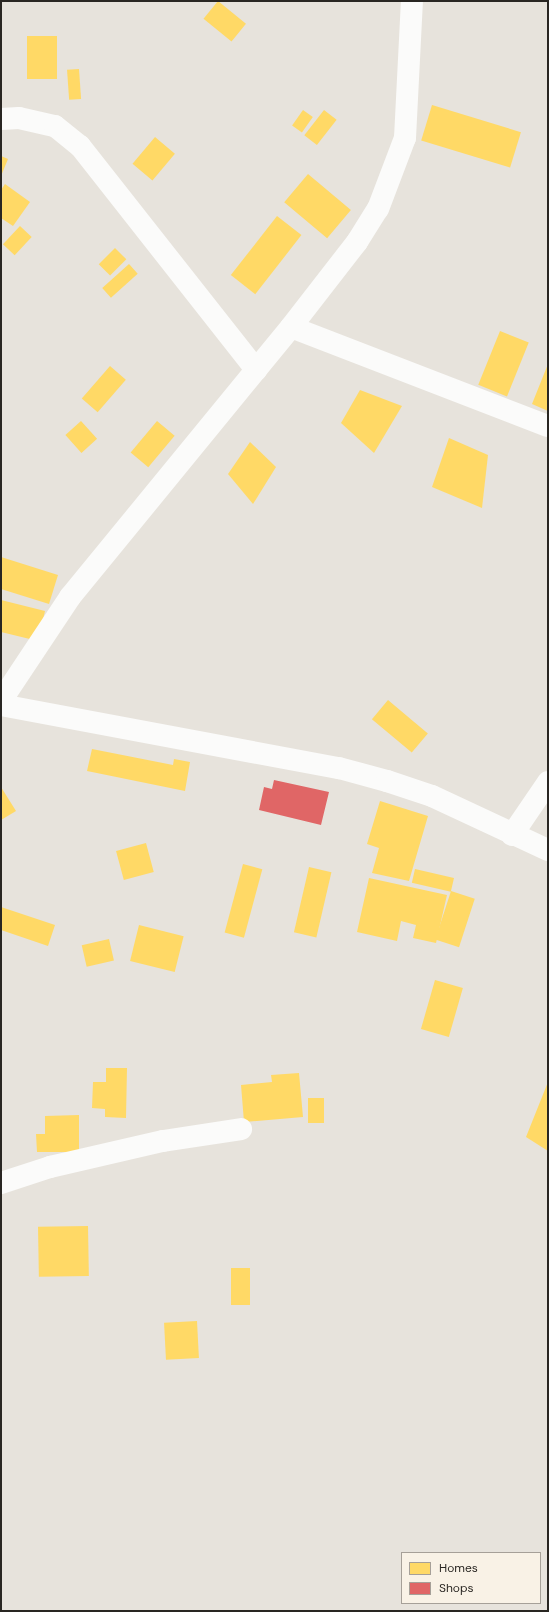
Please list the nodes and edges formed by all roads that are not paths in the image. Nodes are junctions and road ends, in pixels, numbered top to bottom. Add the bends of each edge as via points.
1 (412, 1) edge
2 (1, 119) edge
3 (291, 327) junction
4 (256, 370) junction
5 (548, 426) edge
6 (1, 701) edge
7 (1, 705) edge
8 (548, 782) edge
9 (512, 834) junction
10 (548, 850) edge
11 (241, 1129) dead end
12 (1, 1183) edge

1 - 3 street via 405,138 393,176 378,209 357,242
2 - 4 street via 19,118 55,126 80,146
3 - 4 street
3 - 5 street
4 - 6 street via 70,596
7 - 9 street via 339,768 432,796
8 - 9 street
9 - 10 street
11 - 12 street via 163,1141 50,1167

